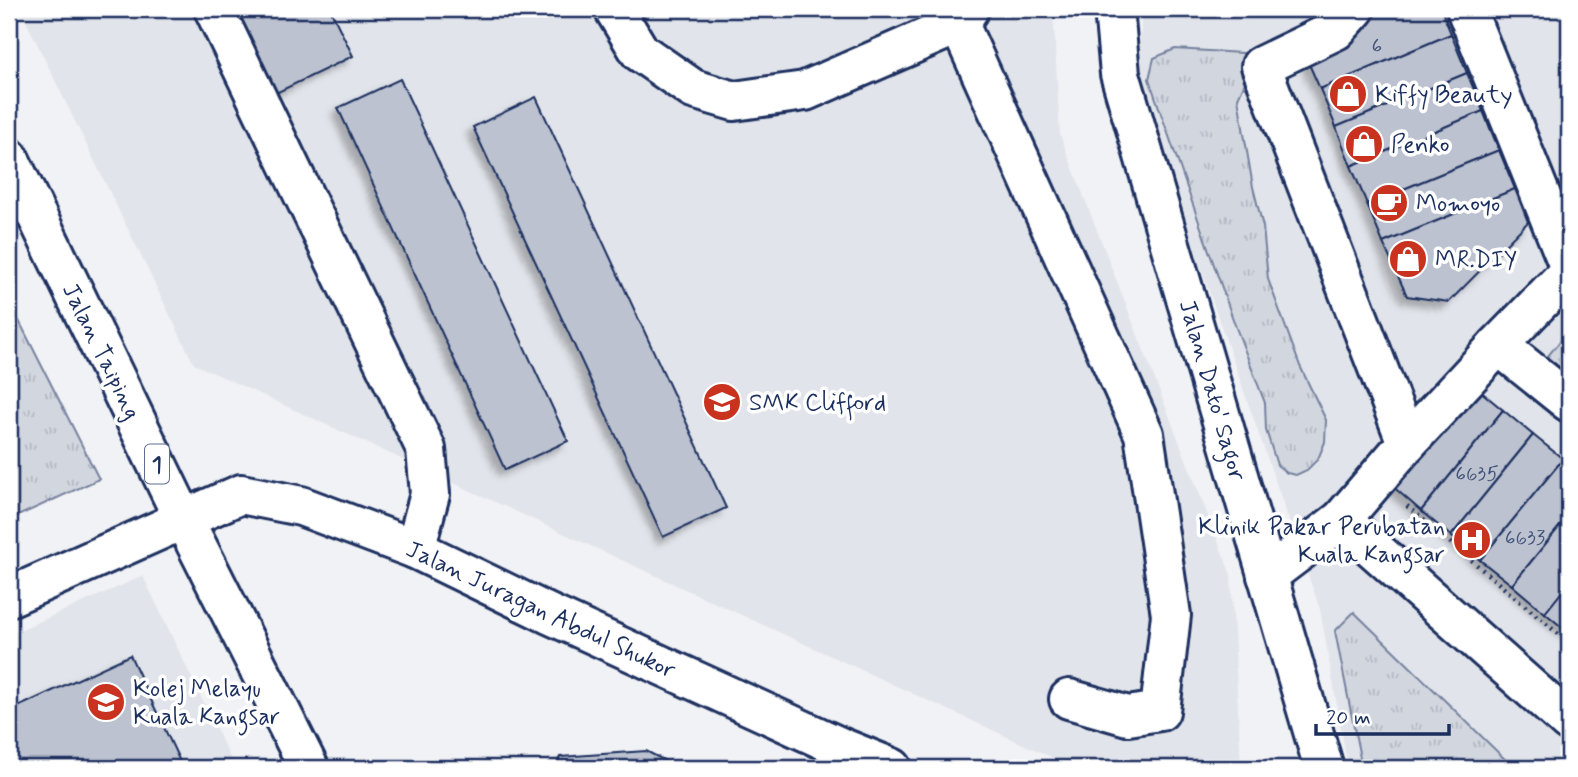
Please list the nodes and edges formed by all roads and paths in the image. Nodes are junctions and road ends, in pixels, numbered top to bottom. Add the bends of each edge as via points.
1 (214, 9) edge
2 (614, 9) edge
3 (1114, 9) edge
4 (1355, 9) edge
5 (1466, 9) edge
6 (964, 16) edge
7 (9, 158) edge
8 (1569, 266) edge
9 (1569, 272) edge
10 (1498, 345) junction
11 (1569, 402) edge
12 (1407, 443) junction
13 (1375, 479) junction
14 (183, 518) junction
15 (1341, 520) junction
16 (415, 549) junction
17 (1267, 576) junction
18 (9, 597) edge
19 (1569, 643) edge
20 (1069, 699) dead end
21 (1569, 722) edge
22 (835, 758) edge
23 (1318, 760) edge
24 (309, 768) edge
25 (892, 768) edge

1 - 16 main road via 426,449 430,494
2 - 6 main road via 640,52 693,89 734,101 805,91
3 - 17 main road, Jalan Dato' Sagor via 1120,74
4 - 12 main road via 1336,30 1261,66
5 - 8 main road
6 - 20 main road via 1144,434 1171,615 1160,711 1128,716
7 - 14 main road, Jalan Taiping / 1
9 - 10 main road
10 - 11 main road
10 - 12 main road
12 - 13 main road
13 - 15 main road
13 - 19 path
14 - 16 main road, Jalan Juragan Abdul Shukor via 241,494 301,506
14 - 18 main road, Jalan Juragan Abdul Shukor
14 - 24 main road, Jalan Taiping / 1
15 - 17 main road
15 - 21 main road
16 - 22 main road, Jalan Juragan Abdul Shukor
17 - 23 main road, Jalan Dato' Sagor
22 - 25 main road, Jalan Juragan Abdul Shukor

